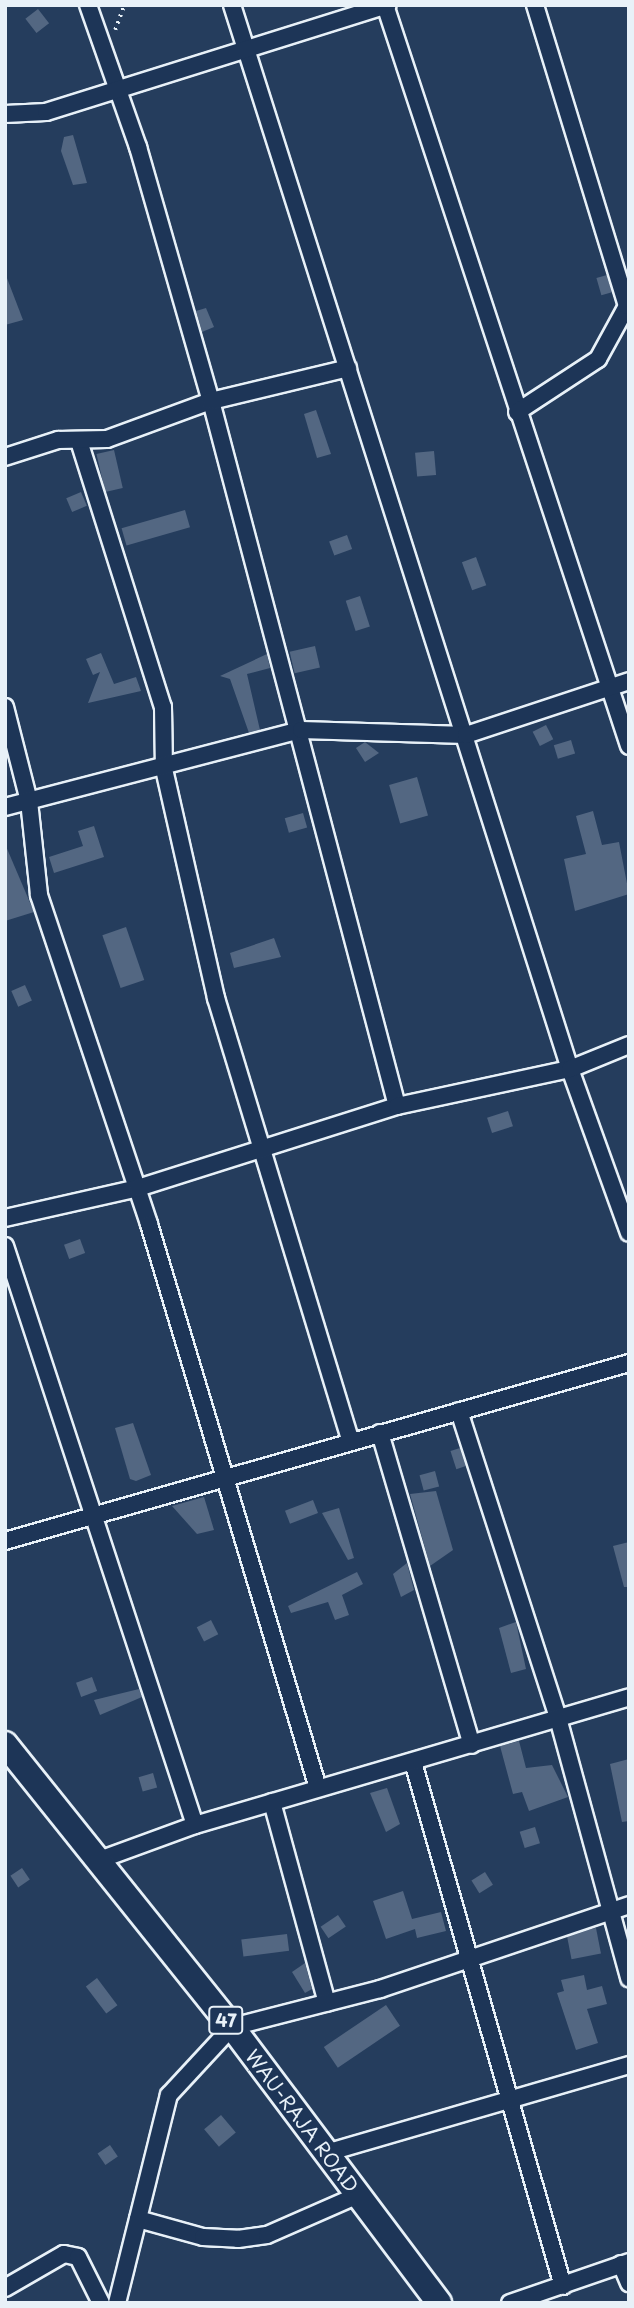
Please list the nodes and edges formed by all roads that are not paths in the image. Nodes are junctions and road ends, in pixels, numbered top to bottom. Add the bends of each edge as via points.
1 (88, 5) edge
2 (232, 5) edge
3 (386, 5) edge
4 (535, 5) edge
5 (247, 48) junction
6 (118, 88) junction
7 (5, 114) edge
8 (348, 368) junction
9 (211, 401) junction
10 (517, 412) junction
11 (79, 440) junction
12 (5, 457) edge
13 (629, 681) edge
14 (611, 687) junction
15 (5, 707) edge
16 (301, 730) junction
17 (466, 735) junction
18 (629, 746) edge
19 (163, 769) junction
20 (29, 800) junction
21 (5, 807) edge
22 (629, 1045) edge
23 (570, 1069) junction
24 (397, 1106) junction
25 (264, 1151) junction
26 (138, 1188) junction
27 (5, 1218) edge
28 (629, 1233) edge
29 (5, 1246) edge
30 (629, 1363) edge
31 (459, 1411) junction
32 (380, 1433) junction
33 (351, 1441) junction
34 (227, 1476) junction
35 (91, 1521) junction
36 (5, 1541) edge
37 (629, 1697) edge
38 (558, 1718) junction
39 (472, 1745) junction
40 (6, 1746) edge
41 (413, 1762) junction
42 (318, 1788) junction
43 (272, 1802) junction
44 (195, 1825) junction
45 (102, 1859) junction
46 (629, 1905) edge
47 (611, 1911) junction
48 (471, 1956) junction
49 (629, 1978) edge
50 (327, 2003) junction
51 (232, 2027) junction
52 (629, 2065) edge
53 (509, 2100) junction
54 (326, 2153) junction
55 (358, 2195) junction
56 (138, 2219) junction
57 (625, 2263) edge
58 (629, 2283) edge
59 (563, 2286) junction
60 (5, 2288) edge
61 (101, 2303) edge
62 (117, 2303) edge
63 (439, 2303) edge
64 (510, 2303) edge

1 - 6 street
2 - 5 street
3 - 5 street
3 - 10 street
4 - 10 street via 627,306 598,359
5 - 6 street
5 - 8 street
6 - 7 street via 47,112
6 - 9 street
8 - 9 street
8 - 17 street
9 - 11 street via 107,439
9 - 16 street
10 - 14 street
11 - 12 street via 34,445
11 - 19 street via 163,707
13 - 14 street
14 - 17 street
14 - 18 street
15 - 20 street
16 - 17 street
16 - 19 street
16 - 24 street
17 - 23 street
19 - 20 street
19 - 25 street via 216,998
20 - 21 street
20 - 26 street via 39,895
22 - 23 street
23 - 24 street
23 - 28 street
24 - 25 street
25 - 26 street
25 - 33 street
26 - 27 street
26 - 34 street
29 - 35 street
30 - 31 street
31 - 32 street
31 - 38 street
32 - 33 street
32 - 39 street
33 - 34 street
34 - 35 street
34 - 42 street
35 - 36 street
35 - 44 street
37 - 38 street
38 - 39 street
38 - 47 street
39 - 41 street
40 - 45 main road, WAU-RAJA ROAD / 47
41 - 42 street
41 - 48 street
42 - 43 street
43 - 44 street
43 - 50 street
44 - 45 street
45 - 51 main road, WAU-RAJA ROAD / 47
46 - 47 street
47 - 48 street
47 - 49 street
48 - 50 street
48 - 53 street
50 - 51 street
51 - 54 main road, WAU-RAJA ROAD / 47
51 - 56 street via 169,2095
52 - 53 street
53 - 54 street
53 - 59 street
54 - 55 main road, WAU-RAJA ROAD / 47
55 - 56 street via 267,2235 238,2239 203,2237
55 - 63 main road, WAU-RAJA ROAD / 47
56 - 62 street
57 - 58 street
57 - 59 street
59 - 64 street
60 - 61 street via 64,2254 78,2258

